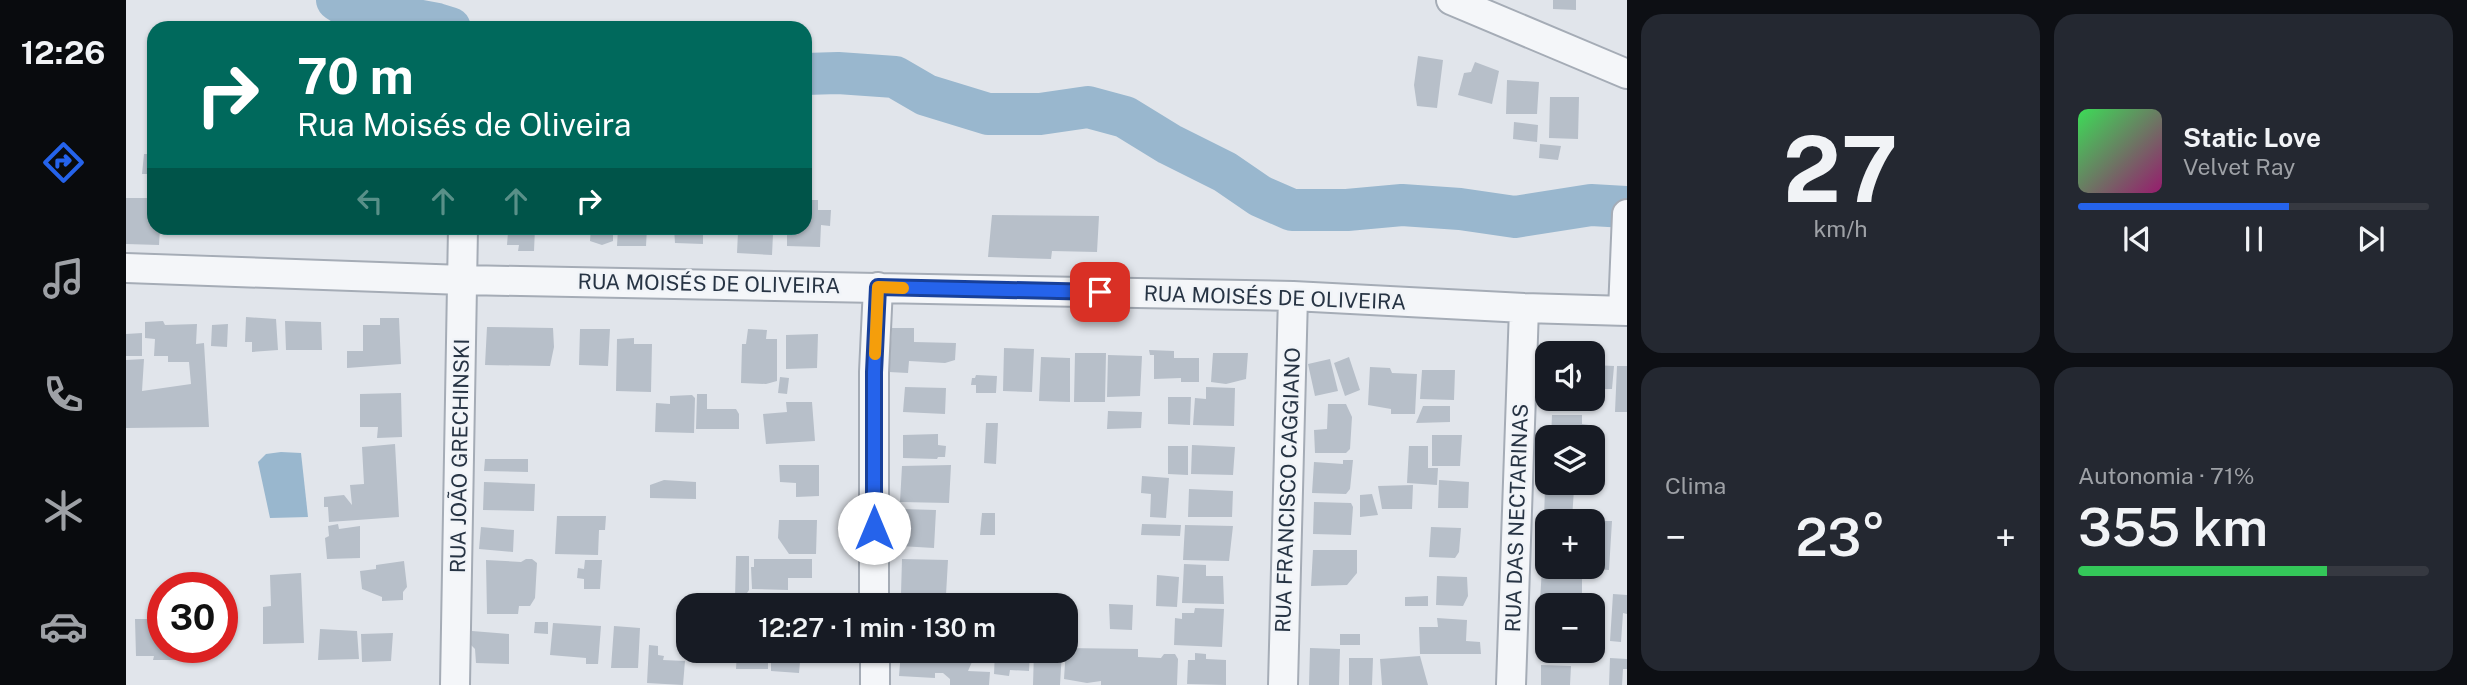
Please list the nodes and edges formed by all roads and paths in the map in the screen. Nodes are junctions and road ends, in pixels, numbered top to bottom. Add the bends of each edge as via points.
1 (1451, 0) edge
2 (1627, 74) edge
3 (1627, 214) edge
4 (463, 235) edge
5 (126, 268) edge
6 (463, 280) junction
7 (878, 287) junction
8 (1293, 296) junction
9 (1524, 308) junction
10 (1625, 311) edge
11 (874, 593) edge
12 (875, 663) edge
13 (455, 685) edge
14 (875, 685) edge
15 (1283, 685) edge
16 (1511, 685) edge

1 - 2 street
3 - 10 street
4 - 6 street, RUA JOÃO GRECHINSKI
5 - 6 street, RUA MOISÉS DE OLIVEIRA
6 - 7 street, RUA MOISÉS DE OLIVEIRA
6 - 13 street, RUA JOÃO GRECHINSKI
7 - 8 street, RUA MOISÉS DE OLIVEIRA
7 - 11 street
8 - 9 street, RUA MOISÉS DE OLIVEIRA
8 - 15 street, RUA FRANCISCO CAGGIANO
9 - 10 street, RUA MOISÉS DE OLIVEIRA
9 - 16 street, RUA DAS NECTARINAS
12 - 14 street

